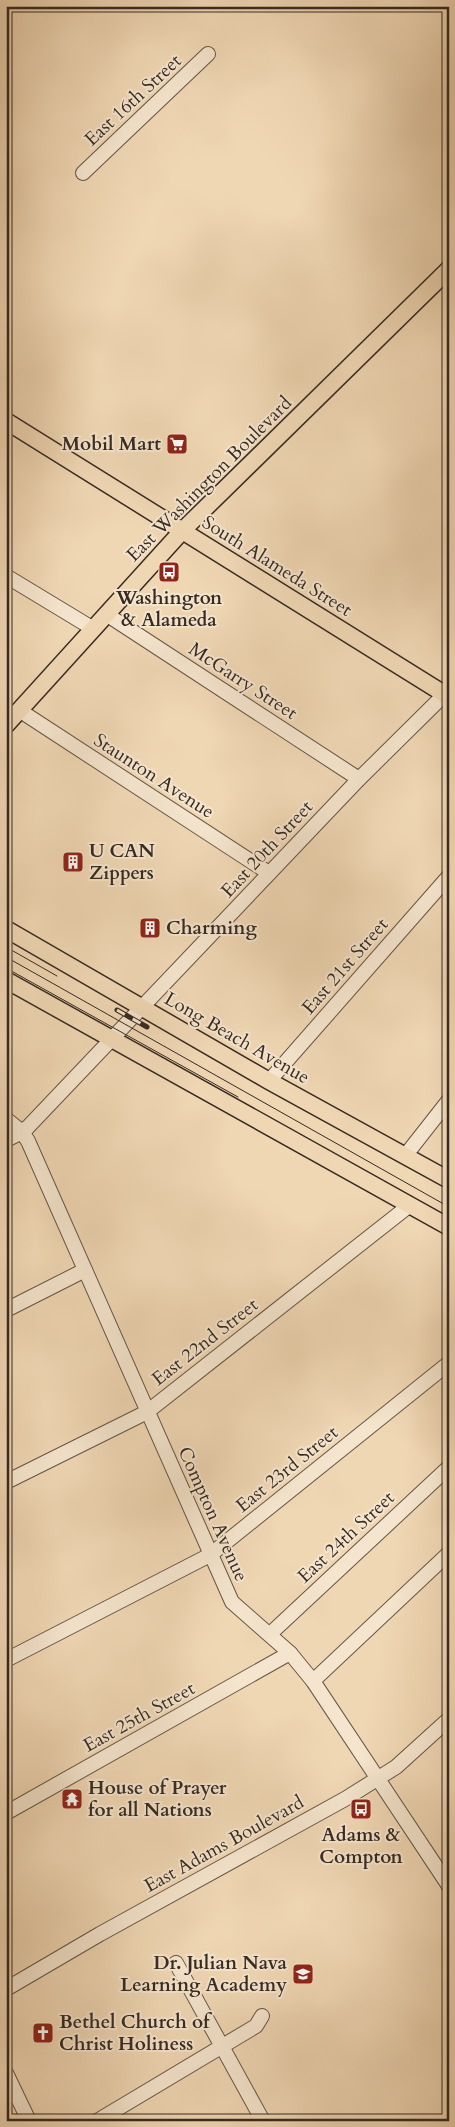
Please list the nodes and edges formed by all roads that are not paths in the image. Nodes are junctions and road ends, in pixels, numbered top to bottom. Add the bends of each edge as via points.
1 (208, 54) dead end
2 (83, 174) dead end
3 (449, 270) edge
4 (6, 420) edge
5 (183, 530) junction
6 (6, 576) edge
7 (106, 614) junction
8 (92, 628) junction
9 (447, 693) edge
10 (19, 710) junction
11 (6, 725) edge
12 (359, 779) junction
13 (269, 873) junction
14 (449, 876) edge
15 (6, 929) edge
16 (6, 980) edge
17 (142, 1008) junction
18 (112, 1039) junction
19 (270, 1081) junction
20 (449, 1100) edge
21 (6, 1119) edge
22 (22, 1132) junction
23 (6, 1140) edge
24 (405, 1156) junction
25 (449, 1180) edge
26 (410, 1205) junction
27 (449, 1227) edge
28 (86, 1270) junction
29 (6, 1310) edge
30 (449, 1363) edge
31 (147, 1412) junction
32 (449, 1467) edge
33 (6, 1482) edge
34 (449, 1552) edge
35 (210, 1555) junction
36 (270, 1634) junction
37 (290, 1654) junction
38 (6, 1660) edge
39 (314, 1680) junction
40 (449, 1719) edge
41 (379, 1778) junction
42 (6, 1813) edge
43 (449, 1886) edge
44 (176, 1963) dead end
45 (6, 1989) edge
46 (262, 2016) dead end
47 (221, 2046) junction
48 (6, 2073) edge
49 (29, 2121) edge
50 (97, 2121) edge
51 (264, 2121) edge

1 - 2 street, East 16th Street
3 - 5 main road, East Washington Boulevard
4 - 5 main road, South Alameda Street
5 - 7 main road, East Washington Boulevard
5 - 9 main road, South Alameda Street
6 - 8 street
7 - 8 main road, East Washington Boulevard
7 - 12 street, McGarry Street
8 - 10 main road, East Washington Boulevard
9 - 12 street, East 20th Street
10 - 11 main road, East Washington Boulevard
10 - 13 street, Staunton Avenue
12 - 13 street, East 20th Street
13 - 17 street, East 20th Street
14 - 19 street, East 21st Street
15 - 17 main road, Long Beach Avenue
16 - 18 main road
17 - 18 street, East 20th Street
17 - 19 main road, Long Beach Avenue
18 - 22 street, East 20th Street
18 - 26 main road
19 - 24 main road, Long Beach Avenue
20 - 24 street
21 - 22 street, Compton Avenue
22 - 23 street, East 20th Street
22 - 28 street, Compton Avenue
24 - 25 main road, Long Beach Avenue
26 - 27 main road
26 - 31 street, East 22nd Street
28 - 29 street
28 - 31 street, Compton Avenue
30 - 35 street, East 23rd Street
31 - 33 street, East 22nd Street
31 - 35 street, Compton Avenue
32 - 36 street, East 24th Street
34 - 39 street
35 - 36 street, Compton Avenue via 232,1602
35 - 38 street, East 23rd Street
36 - 37 street, Compton Avenue
37 - 39 street, Compton Avenue
37 - 42 street, East 25th Street
39 - 41 street, Compton Avenue
40 - 41 street, East Adams Boulevard via 396,1767
41 - 43 street, Compton Avenue
41 - 45 street, East Adams Boulevard
44 - 47 street
46 - 47 street via 256,2026
47 - 50 street
47 - 51 street
48 - 49 street

